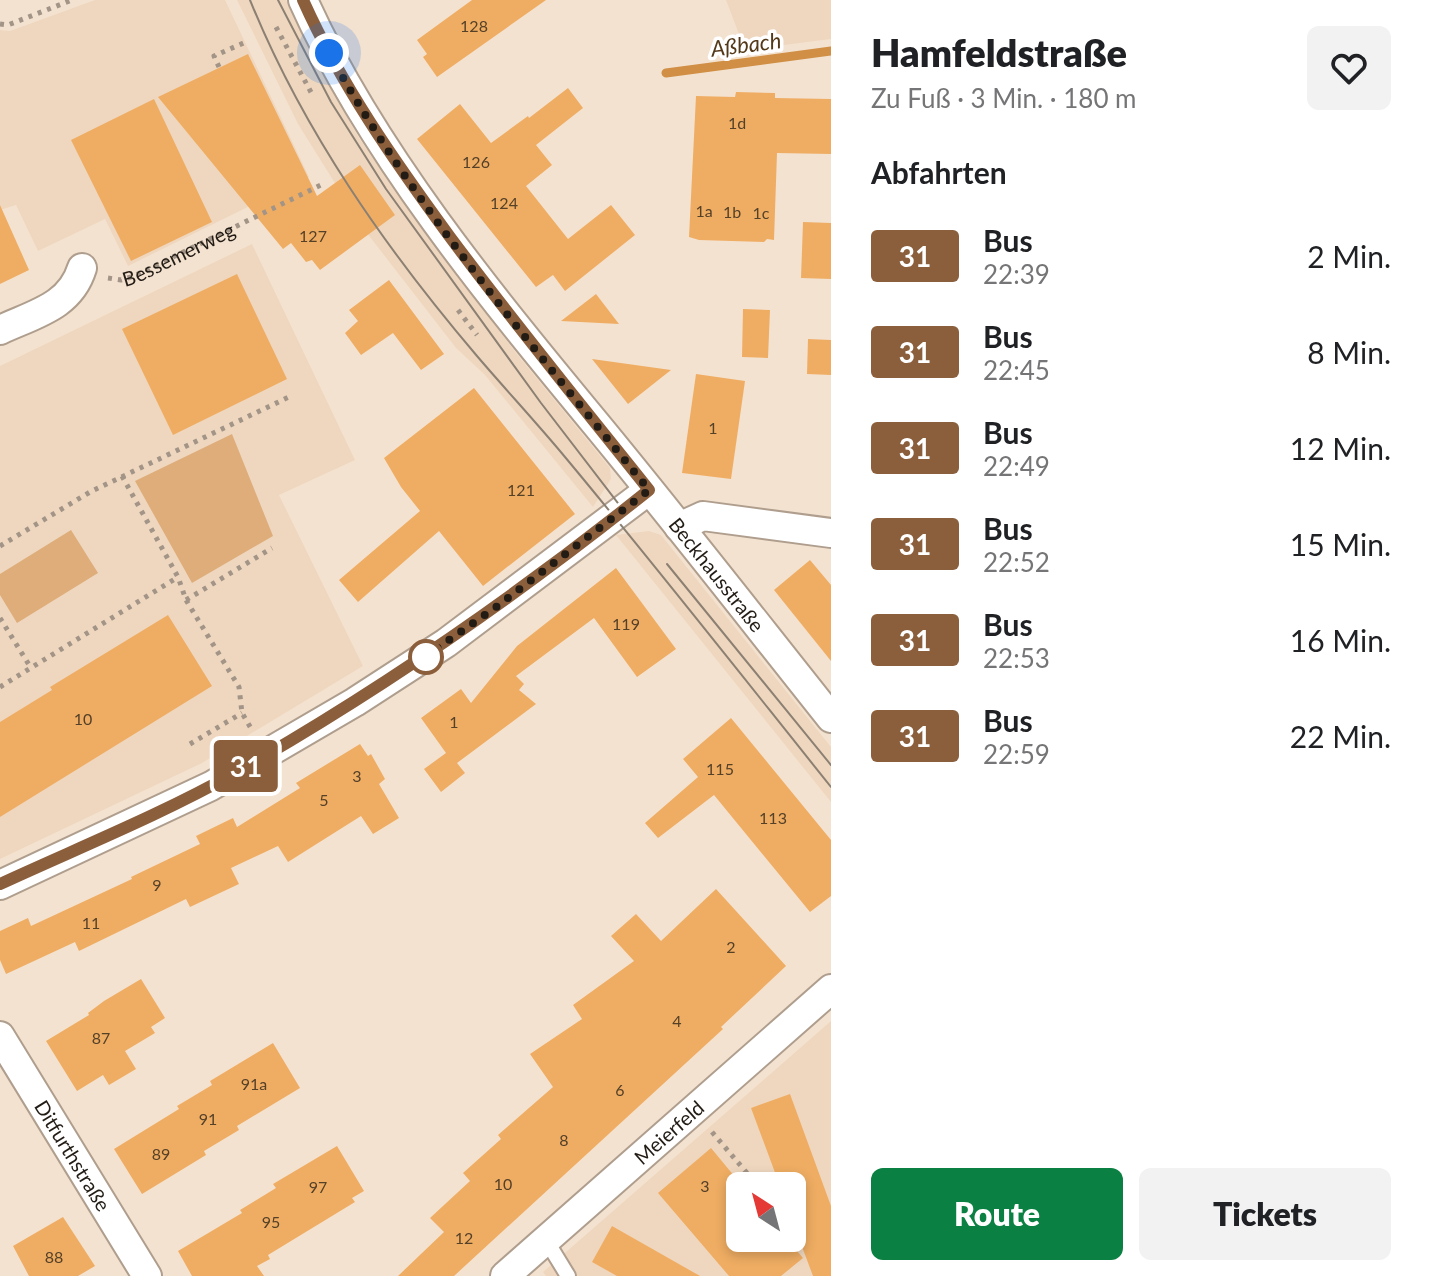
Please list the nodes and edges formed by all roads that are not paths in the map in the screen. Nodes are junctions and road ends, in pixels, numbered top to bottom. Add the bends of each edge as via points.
1 (303, 0) edge
2 (82, 268) road end
3 (0, 330) edge
4 (649, 490) junction
5 (679, 527) junction
6 (831, 533) edge
7 (831, 718) edge
8 (0, 885) edge
9 (831, 989) edge
10 (0, 1036) edge
11 (546, 1240) junction
12 (147, 1276) edge
13 (505, 1276) edge
14 (568, 1276) edge

1 - 4 street, Beckhausstraße via 362,109 424,203
2 - 3 street via 77,284 61,301
4 - 5 street, Beckhausstraße
4 - 8 street via 446,643 366,695 211,786
5 - 6 street via 703,516
5 - 7 street, Beckhausstraße
9 - 11 street, Meierfeld
10 - 12 street, Ditfurthstraße
11 - 13 street, Meierfeld
11 - 14 lane

